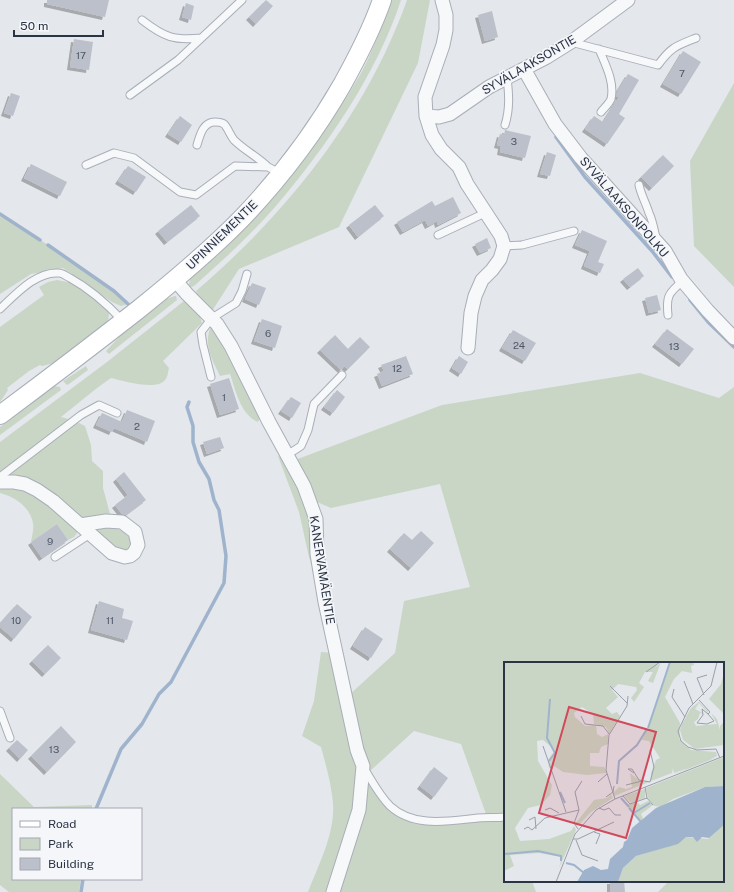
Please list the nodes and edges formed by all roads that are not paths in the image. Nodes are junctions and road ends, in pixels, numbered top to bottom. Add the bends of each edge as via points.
1 (242, 0) edge
2 (382, 0) edge
3 (442, 0) edge
4 (628, 0) edge
5 (142, 20) dead end
6 (202, 38) junction
7 (696, 38) dead end
8 (571, 42) junction
9 (599, 49) junction
10 (524, 69) junction
11 (507, 78) junction
12 (130, 95) dead end
13 (602, 112) dead end
14 (426, 116) junction
15 (505, 125) dead end
16 (197, 145) dead end
17 (86, 166) dead end
18 (274, 170) junction
19 (639, 185) dead end
20 (485, 213) junction
21 (574, 231) dead end
22 (438, 235) dead end
23 (656, 243) junction
24 (504, 246) junction
25 (247, 274) dead end
26 (175, 280) junction
27 (683, 281) junction
28 (0, 309) edge
29 (668, 315) dead end
30 (212, 318) junction
31 (123, 321) junction
32 (734, 338) edge
33 (468, 348) dead end
34 (342, 375) dead end
35 (210, 377) dead end
36 (118, 413) dead end
37 (0, 415) edge
38 (287, 455) junction
39 (0, 477) edge
40 (0, 482) edge
41 (80, 525) junction
42 (90, 534) junction
43 (56, 557) dead end
44 (0, 711) edge
45 (10, 738) dead end
46 (363, 766) junction
47 (504, 817) edge
48 (333, 892) edge

1 - 6 lane
2 - 18 main road, UPINNIEMENTIE via 360,51 329,108 296,154
3 - 14 street via 446,30 426,97
4 - 8 street, SYVÄLAAKSONTIE via 613,7
5 - 6 lane via 170,37 185,40
6 - 12 lane via 178,60
7 - 9 lane via 677,45 658,64
8 - 9 lane
8 - 10 street, SYVÄLAAKSONTIE
9 - 13 lane via 611,87 611,100
10 - 11 street, SYVÄLAAKSONTIE
10 - 23 street, SYVÄLAAKSONPOLKU via 555,124 581,158
11 - 14 street, SYVÄLAAKSONTIE via 489,87 450,114 439,117
11 - 15 lane via 509,100
14 - 20 street via 432,135 441,149 459,167
16 - 18 lane via 206,125 218,122 224,124 234,139
17 - 18 lane via 114,153 134,158 180,192 196,195 235,166
18 - 26 main road, UPINNIEMENTIE via 242,217
19 - 23 lane via 654,228
20 - 22 lane
20 - 24 street via 501,236
21 - 24 lane via 522,245
23 - 27 street, SYVÄLAAKSONPOLKU via 665,251
24 - 33 street via 500,259 482,280 475,296
25 - 30 lane via 236,303
26 - 30 street, KANERVAMÄENTIE
26 - 31 main road, UPINNIEMENTIE
27 - 29 lane via 668,297
27 - 32 street, SYVÄLAAKSONPOLKU
28 - 31 lane via 25,286 42,276 60,273 85,287
30 - 35 lane via 202,332
30 - 38 street, KANERVAMÄENTIE via 231,346
31 - 37 main road, UPINNIEMENTIE
34 - 38 lane via 314,404 301,446
36 - 39 lane via 99,405 81,415
38 - 46 street, KANERVAMÄENTIE via 304,486 316,519 317,554 325,602 357,750
40 - 41 street via 14,482 31,487 53,501
41 - 42 street
41 - 42 street via 106,521 122,522 135,532 138,545 134,553 125,557 112,553
42 - 43 lane
44 - 45 lane
46 - 47 lane via 380,795 391,806 416,820 431,822
46 - 48 street, KANERVAMÄENTIE via 359,810

